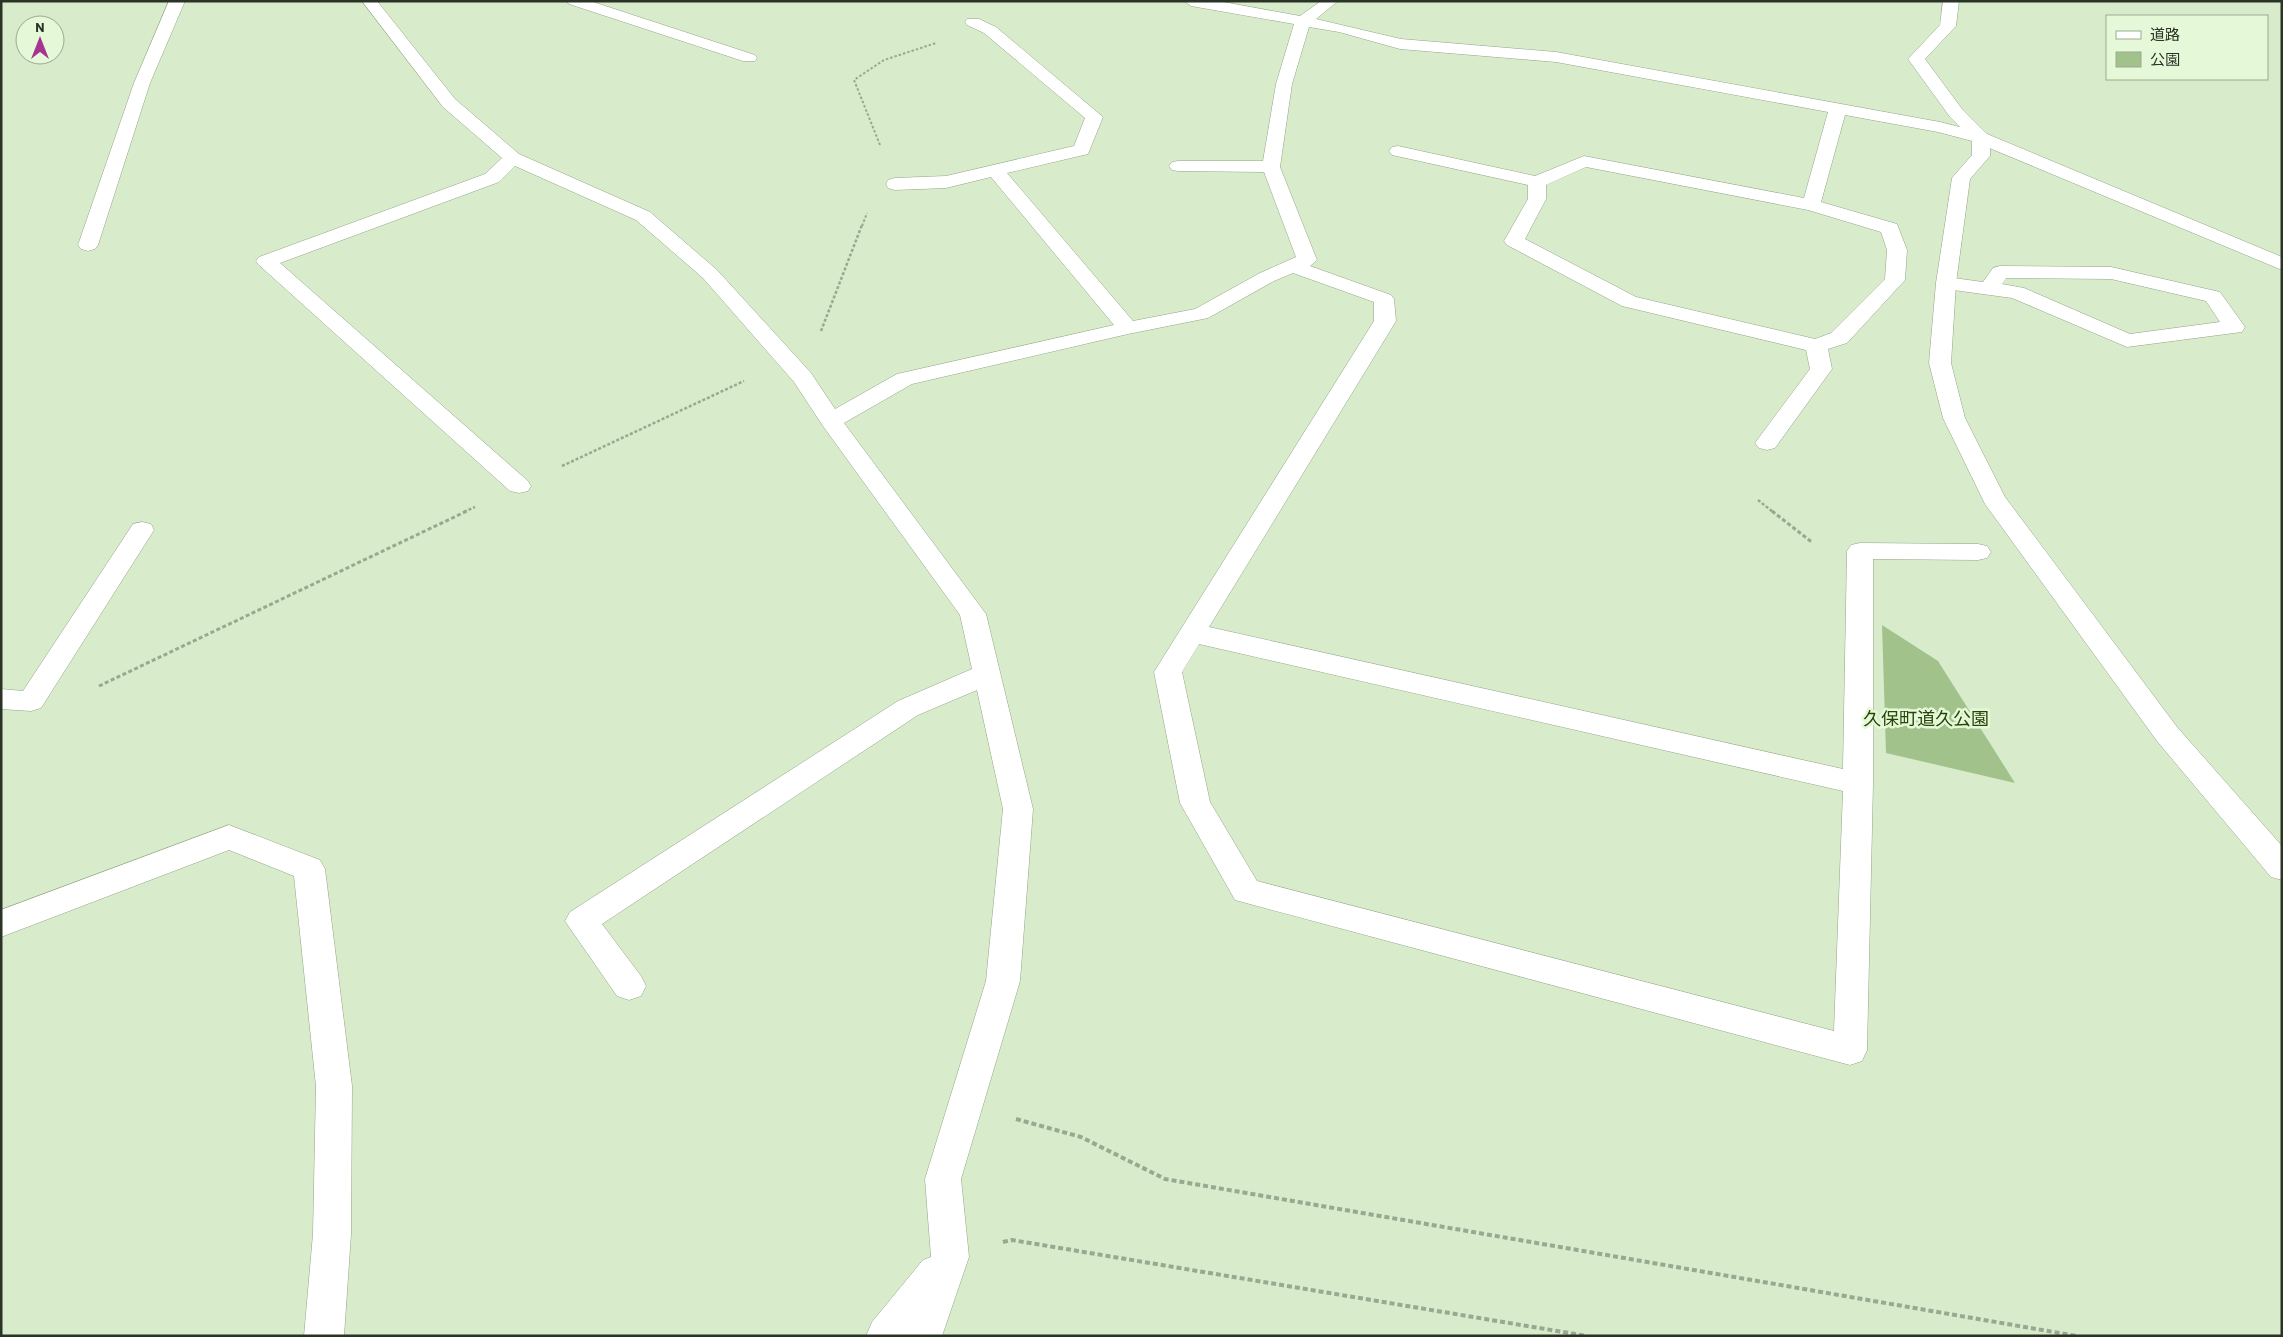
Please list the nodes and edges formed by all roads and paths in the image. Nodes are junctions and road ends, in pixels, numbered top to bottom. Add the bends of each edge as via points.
1 (177, 1) edge
2 (369, 1) edge
3 (574, 1) edge
4 (1191, 1) edge
5 (1331, 1) edge
6 (1951, 1) edge
7 (1303, 21) junction
8 (972, 22) dead end
9 (749, 58) dead end
10 (1838, 108) junction
11 (1981, 138) junction
12 (1398, 151) dead end
13 (513, 158) junction
14 (1178, 166) dead end
15 (1270, 168) junction
16 (995, 170) junction
17 (1537, 182) junction
18 (895, 184) dead end
19 (1811, 205) junction
20 (88, 244) dead end
21 (2282, 264) edge
22 (1292, 266) junction
23 (1946, 283) junction
24 (1989, 288) junction
25 (1128, 328) junction
26 (1816, 346) junction
27 (787, 361) junction
28 (831, 420) junction
29 (1767, 443) dead end
30 (519, 486) junction
31 (1758, 500) dead end
32 (142, 530) dead end
33 (1978, 552) dead end
34 (1860, 579) junction
35 (1193, 633) junction
36 (987, 674) junction
37 (1, 699) edge
38 (31, 701) junction
39 (1858, 783) junction
40 (2282, 868) edge
41 (1, 924) edge
42 (629, 986) dead end
43 (965, 1105) junction
44 (950, 1257) junction
45 (324, 1336) edge
46 (886, 1336) edge
47 (922, 1336) edge
48 (1587, 1336) edge
49 (2077, 1336) edge

1 - 20 street via 142,83
2 - 13 street via 448,103
3 - 9 street
4 - 7 street
5 - 7 street
6 - 11 street via 1948,26 1916,59 1956,113
7 - 10 street via 1400,44 1556,57
7 - 15 street via 1284,84
8 - 16 street via 990,30 1094,117 1082,150
10 - 11 street via 1940,126
10 - 19 street
11 - 21 street
11 - 23 street via 1981,156 1961,178
12 - 17 street
13 - 27 street via 643,216 710,274
13 - 30 street via 492,178 266,261
14 - 15 street
15 - 22 street via 1307,260
16 - 18 street via 946,182
16 - 25 street
17 - 19 street via 1584,161
17 - 26 street via 1537,199 1514,241 1629,302
19 - 26 street via 1890,228 1897,250 1895,280 1839,338
22 - 25 street via 1267,276 1200,314
22 - 35 street via 1384,298 1385,321
23 - 24 street
23 - 40 street via 1940,363 1954,418 1994,499 2167,734
24 - 24 street via 2017,292 2127,341 2234,327 2213,296 2111,273 2000,272
25 - 28 street via 905,379
26 - 29 street via 1821,369
27 - 28 street via 803,378
27 - 30 path
28 - 36 street via 973,614
30 - 38 path via 78,696
31 - 34 path
32 - 38 street
33 - 34 street via 1860,551
34 - 39 street
35 - 39 street
35 - 39 street via 1168,672 1195,803 1246,891 1850,1050
36 - 42 street via 908,708 581,921
36 - 43 street via 1018,808 1003,981
37 - 38 street
41 - 45 street via 229,837 309,869 334,1086 332,1234
43 - 44 street via 943,1179
43 - 49 path via 1081,1137 1165,1179
44 - 46 street
44 - 47 street
44 - 48 path via 1012,1240

